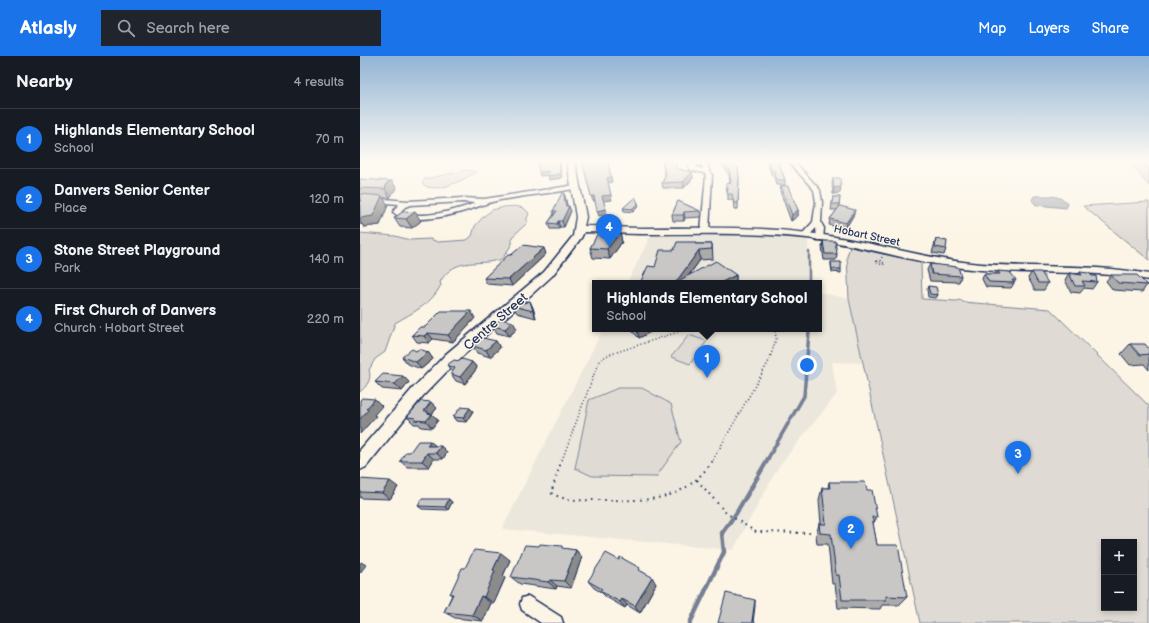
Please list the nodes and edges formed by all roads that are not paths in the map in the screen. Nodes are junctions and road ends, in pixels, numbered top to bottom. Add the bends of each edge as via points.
1 (573, 187) edge
2 (576, 187) edge
3 (708, 187) edge
4 (815, 187) edge
5 (360, 199) edge
6 (484, 201) junction
7 (406, 203) junction
8 (817, 224) junction
9 (580, 228) junction
10 (705, 231) junction
11 (805, 235) junction
12 (820, 238) junction
13 (1149, 277) edge
14 (360, 462) edge
15 (528, 604) dead end
16 (556, 623) edge

1 - 6 street
2 - 9 main road, Centre Street via 581,217
3 - 10 street
4 - 8 street via 819,202
5 - 7 street
6 - 7 street
6 - 7 street via 453,213 420,216 399,214 398,208
8 - 11 street
8 - 12 street via 820,228
9 - 10 main road, Hobart Street
9 - 14 main road, Centre Street via 578,236 548,274 451,358 399,414
10 - 11 main road, Hobart Street
11 - 12 main road, Hobart Street
12 - 13 main road, Hobart Street via 882,256 973,266 1112,272
15 - 16 street

